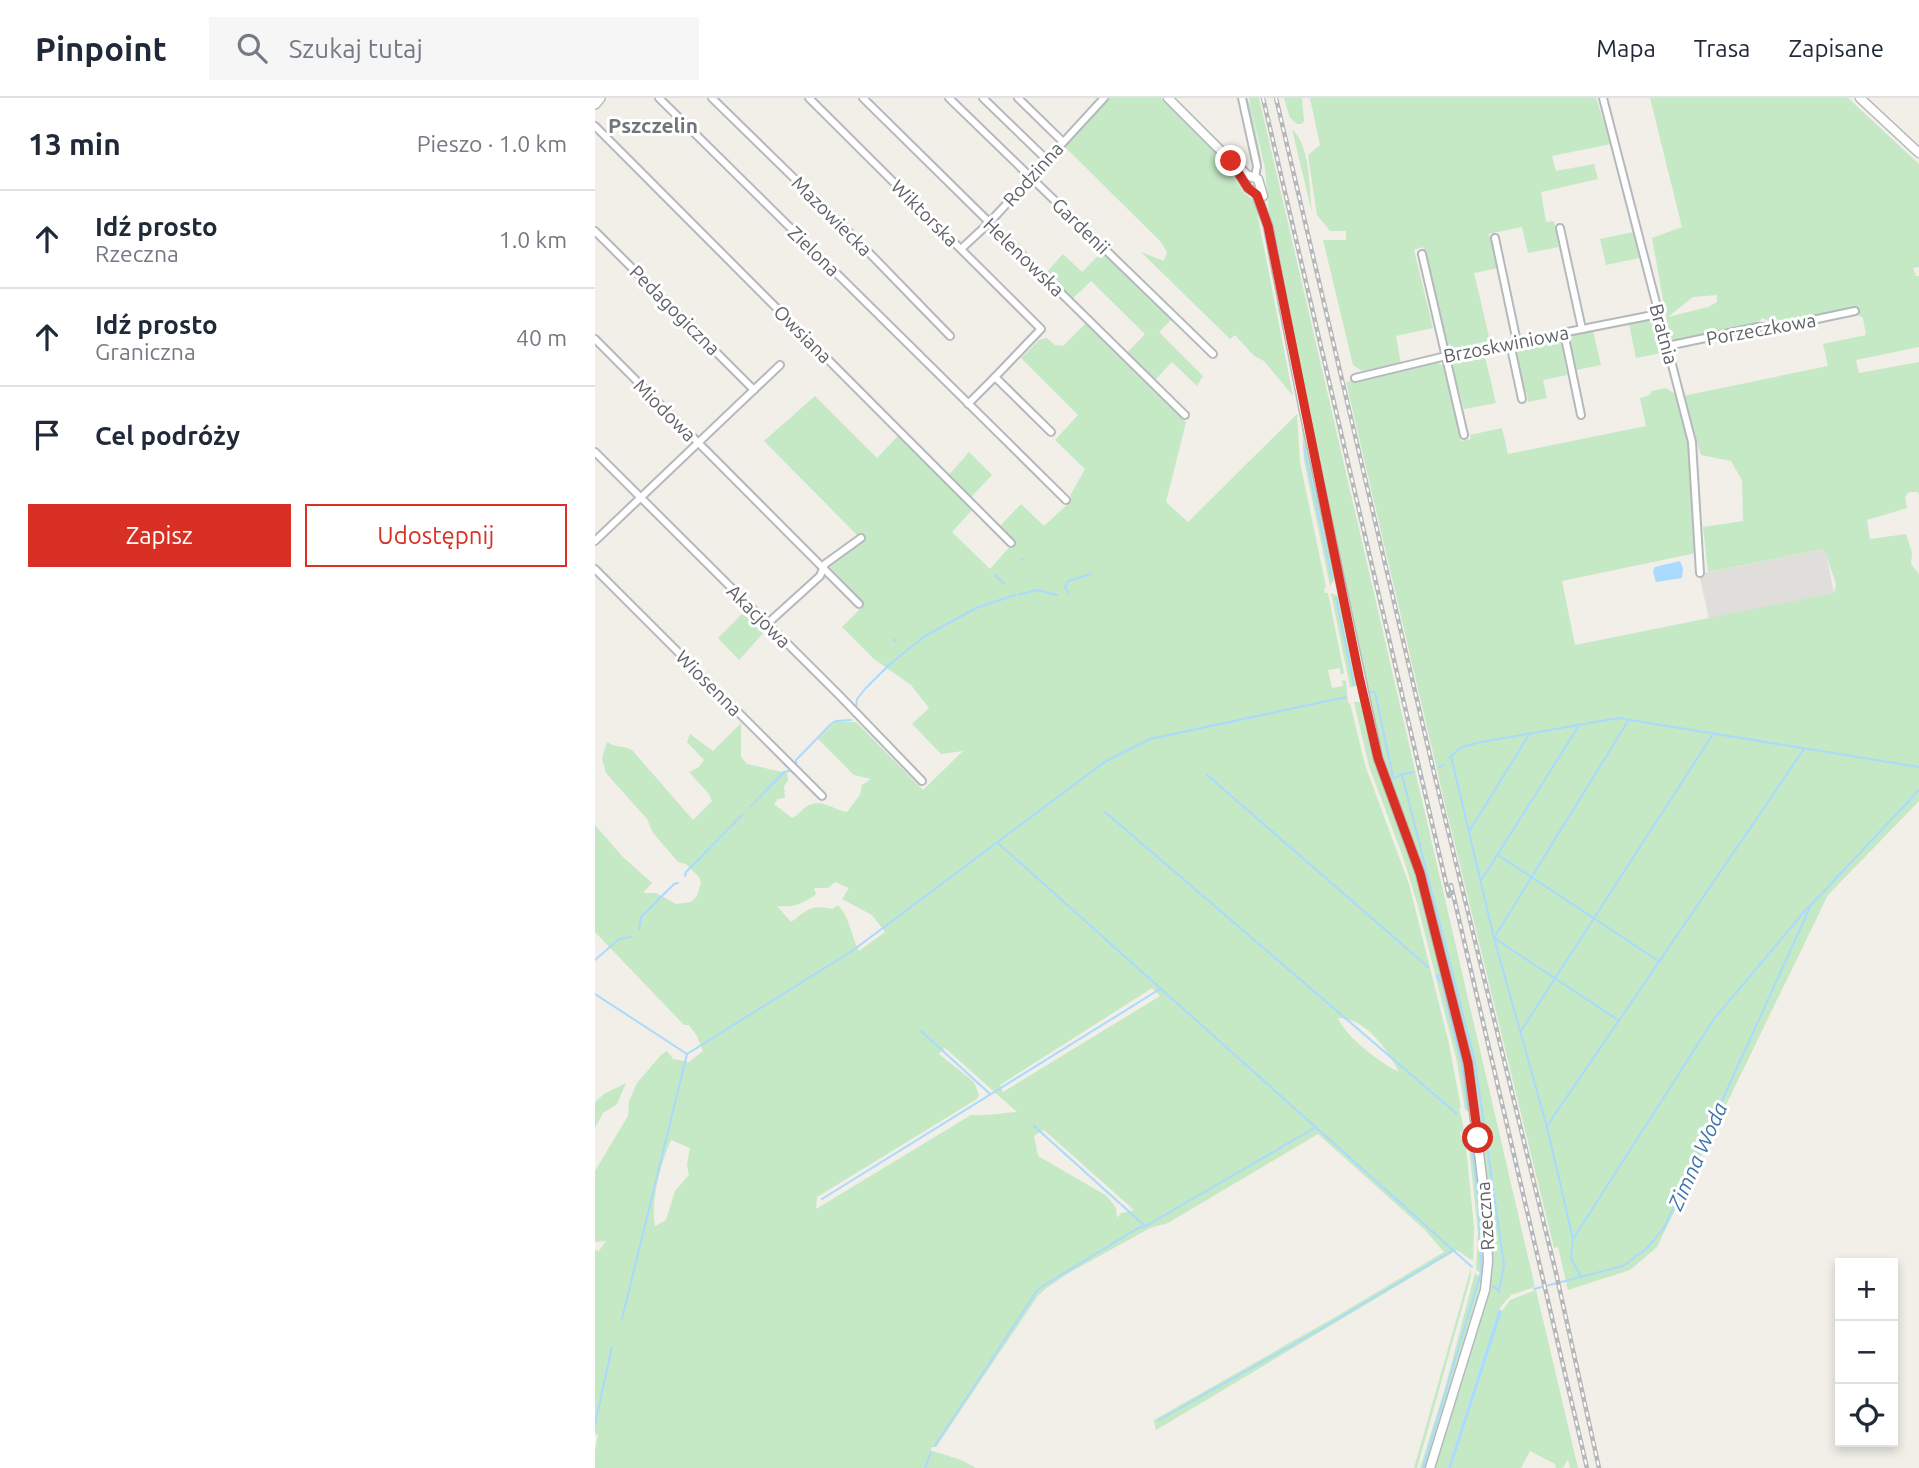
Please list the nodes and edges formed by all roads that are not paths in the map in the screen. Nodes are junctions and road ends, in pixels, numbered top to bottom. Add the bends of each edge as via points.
1 (600, 98) edge
2 (659, 98) edge
3 (712, 98) edge
4 (809, 98) edge
5 (863, 98) edge
6 (949, 98) edge
7 (983, 98) edge
8 (1018, 98) edge
9 (1104, 98) edge
10 (1168, 98) edge
11 (1242, 98) edge
12 (1603, 98) edge
13 (1866, 100) edge
14 (595, 103) edge
15 (595, 126) edge
16 (1062, 141) junction
17 (1919, 153) edge
18 (1045, 159) junction
19 (1029, 176) junction
20 (1252, 182) junction
21 (989, 223) junction
22 (1560, 228) dead end
23 (595, 231) edge
24 (1495, 238) dead end
25 (961, 249) junction
26 (1422, 254) dead end
27 (1855, 311) dead end
28 (1658, 314) junction
29 (1582, 329) junction
30 (1564, 333) junction
31 (950, 336) dead end
32 (595, 339) edge
33 (1514, 343) junction
34 (1667, 346) junction
35 (1213, 354) dead end
36 (1445, 356) junction
37 (781, 365) dead end
38 (996, 377) junction
39 (1355, 378) dead end
40 (754, 390) junction
41 (1522, 399) dead end
42 (968, 404) junction
43 (1185, 415) dead end
44 (1581, 415) dead end
45 (1051, 432) dead end
46 (1464, 435) dead end
47 (699, 444) junction
48 (595, 452) edge
49 (640, 498) junction
50 (1066, 500) dead end
51 (860, 538) dead end
52 (595, 541) edge
53 (1011, 543) dead end
54 (595, 569) edge
55 (823, 570) junction
56 (1700, 573) dead end
57 (859, 604) dead end
58 (767, 624) junction
59 (922, 781) dead end
60 (822, 796) dead end
61 (1430, 1468) edge

1 - 14 main road
2 - 42 street, Zielona
3 - 31 street, Mazowiecka
4 - 25 street, Wiktorska
5 - 21 street, Helenowska
6 - 19 street, Gardenii
7 - 18 street
8 - 16 street
9 - 16 street, Rodzinna
10 - 20 street
11 - 20 street via 1257,166
12 - 28 street, Bratnia
13 - 17 street
15 - 53 street, Owsiana
16 - 18 street, Rodzinna
18 - 19 street, Rodzinna
19 - 21 street, Rodzinna
19 - 35 street, Gardenii
20 - 61 street, Rzeczna via 1266,205 1375,746 1427,899 1468,1063 1486,1210 1487,1278
21 - 25 street, Rodzinna
21 - 43 street, Helenowska
22 - 29 street
23 - 40 street, Pedagogiczna
24 - 33 street
25 - 38 street, Wiktorska via 1041,328
26 - 36 street
27 - 34 street, Porzeczkowa
28 - 29 street, Brzoskwiniowa
28 - 34 street, Bratnia
29 - 30 street, Brzoskwiniowa
30 - 33 street, Brzoskwiniowa
30 - 44 street
32 - 47 street, Miodowa
33 - 36 street, Brzoskwiniowa
33 - 41 street
34 - 56 street, Bratnia via 1692,442
36 - 39 street, Brzoskwiniowa
36 - 46 street
37 - 40 street
38 - 42 street
38 - 45 street
40 - 47 street
42 - 50 street, Zielona
47 - 49 street
47 - 55 street, Miodowa
48 - 49 street, Akacjowa
49 - 52 street
49 - 58 street, Akacjowa
51 - 55 street
54 - 60 street, Wiosenna
55 - 57 street, Miodowa
55 - 58 street
58 - 59 street, Akacjowa

